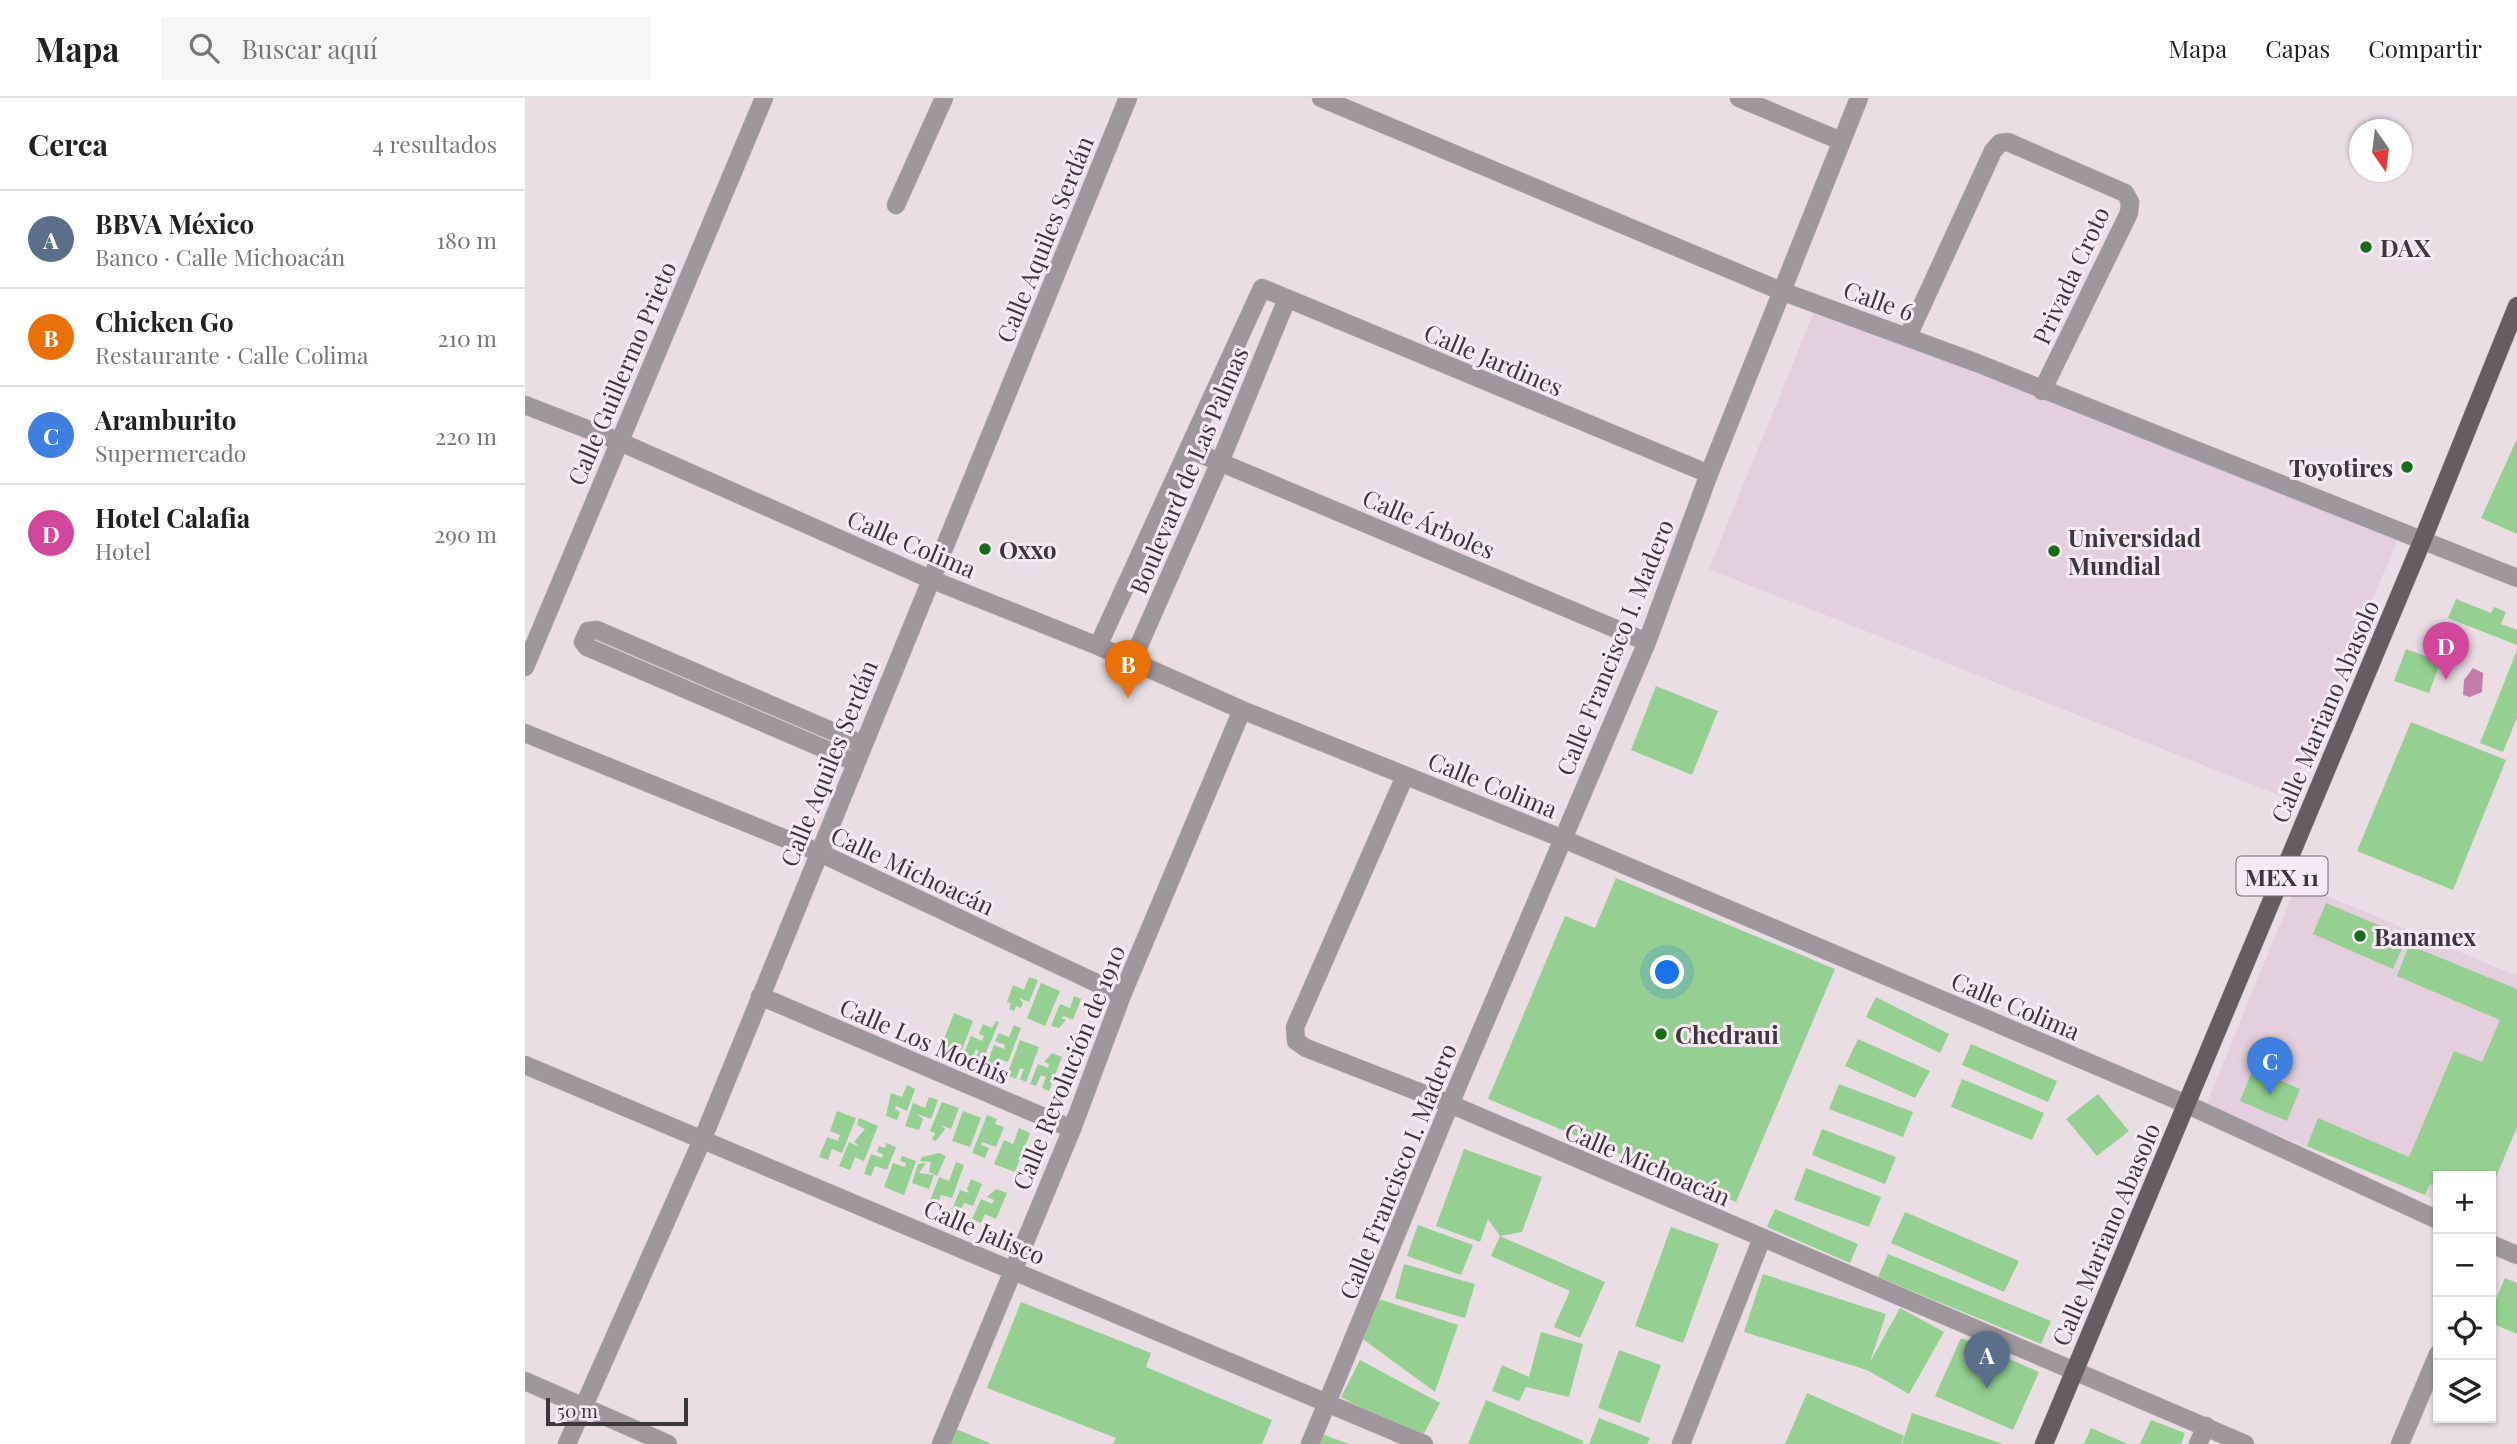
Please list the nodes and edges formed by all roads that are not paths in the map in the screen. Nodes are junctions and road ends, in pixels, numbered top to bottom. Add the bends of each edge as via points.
1 (764, 98) edge
2 (944, 98) edge
3 (1128, 98) edge
4 (1321, 98) edge
5 (1739, 98) edge
6 (1859, 98) edge
7 (1841, 141) junction
8 (896, 205) dead end
9 (1262, 288) joint
10 (1781, 291) junction
11 (1287, 299) junction
12 (2517, 306) edge
13 (1908, 337) junction
14 (2042, 391) junction
15 (525, 405) edge
16 (618, 441) junction
17 (1191, 450) junction
18 (1220, 462) junction
19 (1709, 474) junction
20 (2423, 539) junction
21 (2517, 578) edge
22 (930, 579) junction
23 (1647, 642) junction
24 (1098, 646) junction
25 (1132, 661) junction
26 (525, 667) edge
27 (666, 671) dead end
28 (733, 700) junction
29 (1242, 710) junction
30 (525, 733) edge
31 (862, 744) junction
32 (855, 762) junction
33 (1405, 776) junction
34 (1562, 838) junction
35 (818, 852) junction
36 (1122, 995) junction
37 (759, 996) junction
38 (525, 1065) edge
39 (1450, 1104) junction
40 (2186, 1104) junction
41 (1072, 1129) junction
42 (703, 1138) junction
43 (2433, 1218) edge
44 (1762, 1238) junction
45 (2496, 1246) edge
46 (2517, 1255) edge
47 (1012, 1269) junction
48 (2435, 1360) edge
49 (2075, 1371) junction
50 (525, 1381) edge
51 (1329, 1401) junction
52 (584, 1405) junction
53 (2206, 1426) junction
54 (567, 1444) edge
55 (668, 1444) edge
56 (941, 1444) edge
57 (1310, 1444) edge
58 (1424, 1444) edge
59 (1681, 1444) edge
60 (2044, 1444) edge
61 (2198, 1444) edge
62 (2245, 1444) edge
63 (2400, 1444) edge

1 - 16 street, Calle Guillermo Prieto
2 - 8 street
3 - 22 street, Calle Aquiles Serdán
4 - 10 street, Calle 6
5 - 7 street
6 - 7 street, Calle Francisco I. Madero
7 - 10 street, Calle Francisco I. Madero
9 - 11 street, Calle Jardines
9 - 17 street, Boulevard de Las Palmas
10 - 13 street, Calle 6
10 - 19 street, Calle Francisco I. Madero
11 - 18 street, Boulevard de Las Palmas
11 - 19 street, Calle Jardines
12 - 20 main road, Calle Mariano Abasolo / MEX 11
13 - 14 street, Calle 6
13 - 14 street, Privada Croto via 1993,151 2008,142 2125,193 2130,202 2129,213
14 - 20 street, Calle 6
15 - 16 street, Calle Colima
16 - 22 street, Calle Colima
16 - 26 street, Calle Guillermo Prieto
17 - 18 street, Calle Árboles
17 - 24 street, Boulevard de Las Palmas
18 - 23 street, Calle Árboles
18 - 25 street, Boulevard de Las Palmas
19 - 23 street, Calle Francisco I. Madero
20 - 21 street, Calle 6
20 - 40 main road, Calle Mariano Abasolo / MEX 11
22 - 24 street, Calle Colima
22 - 31 street, Calle Aquiles Serdán
23 - 34 street, Calle Francisco I. Madero
24 - 25 street, Calle Colima
25 - 29 street, Calle Colima
27 - 28 street
28 - 31 street
28 - 32 street
29 - 33 street, Calle Colima
29 - 36 street, Calle Revolución de 1910
30 - 35 street, Calle Michoacán
31 - 32 street, Calle Aquiles Serdán
32 - 35 street, Calle Aquiles Serdán
33 - 34 street, Calle Colima
33 - 39 street, Calle Michoacán via 1296,1027 1296,1041
34 - 39 street, Calle Francisco I. Madero
34 - 40 street, Calle Colima
35 - 36 street, Calle Michoacán
35 - 37 street, Calle Aquiles Serdán
36 - 41 street, Calle Revolución de 1910
37 - 41 street, Calle Los Mochis
37 - 42 street, Calle Aquiles Serdán
38 - 42 street, Calle Jalisco
39 - 44 street, Calle Michoacán
39 - 51 street, Calle Francisco I. Madero
40 - 43 street, Calle Colima
40 - 49 main road, Calle Mariano Abasolo / MEX 11
41 - 47 street, Calle Revolución de 1910
42 - 47 street, Calle Jalisco
42 - 52 street, Calle Aquiles Serdán
44 - 49 street, Calle Michoacán
44 - 59 street
45 - 46 street
47 - 51 street, Calle Jalisco
47 - 56 street, Calle Revolución de 1910
48 - 63 street
49 - 53 street, Calle Michoacán
49 - 60 main road, Calle Mariano Abasolo / MEX 11
50 - 52 street
51 - 57 street, Calle Francisco I. Madero
51 - 58 street, Calle Jalisco
52 - 54 street, Calle Aquiles Serdán
52 - 55 street
53 - 61 street
53 - 62 street, Calle Michoacán

